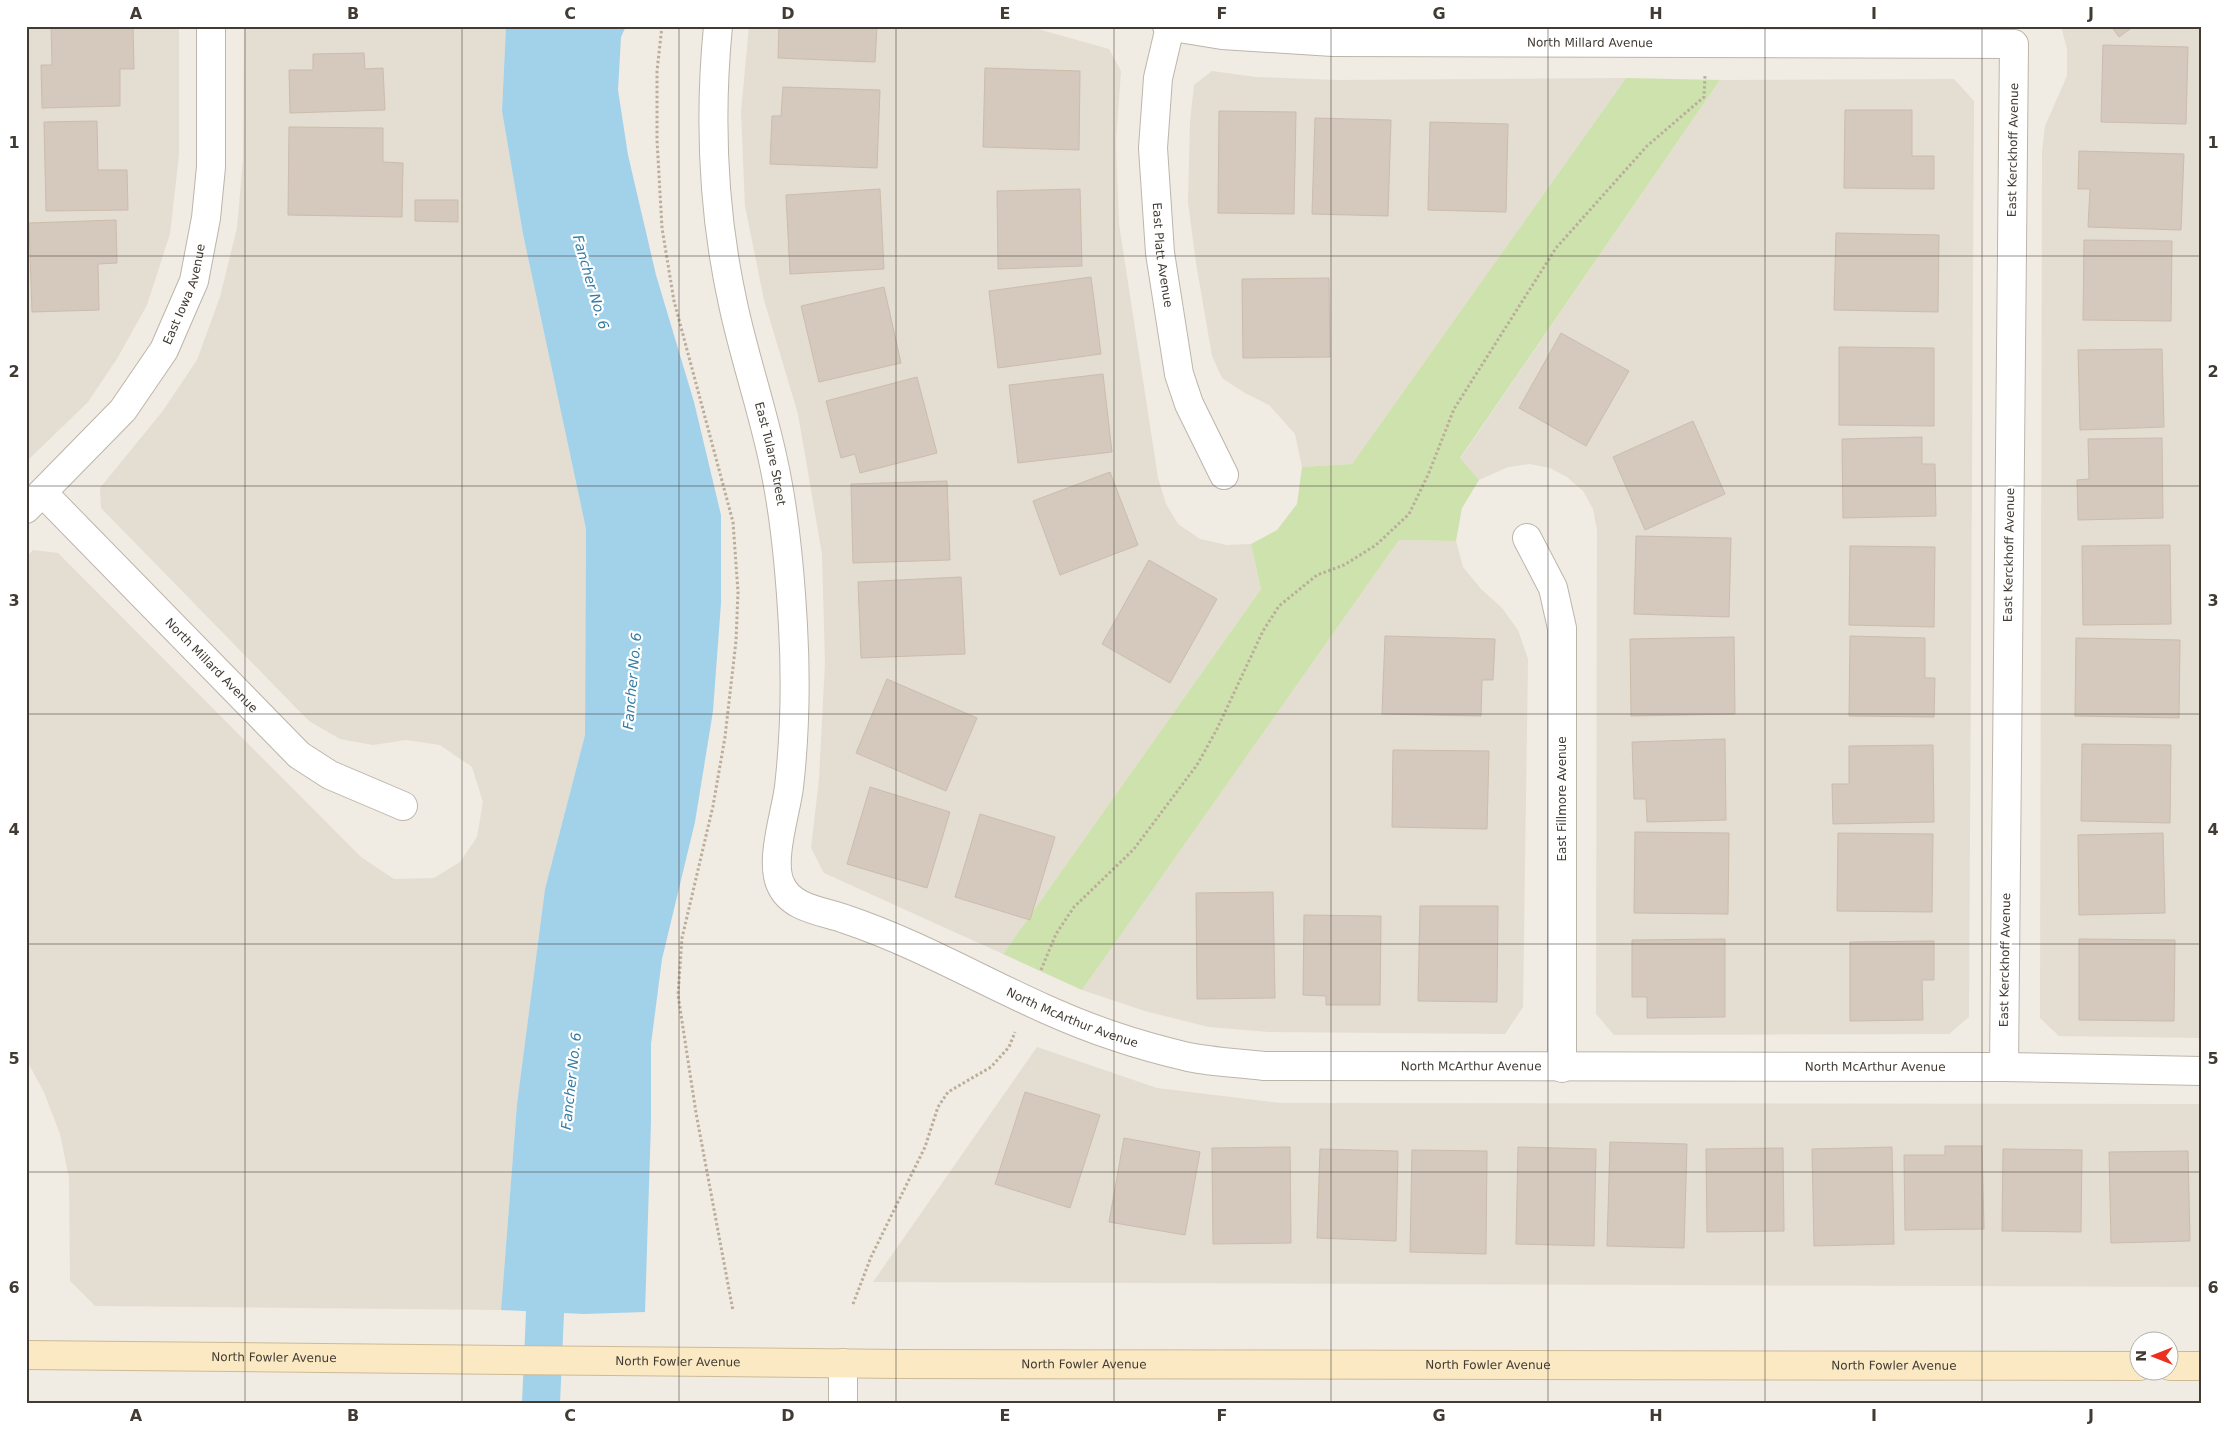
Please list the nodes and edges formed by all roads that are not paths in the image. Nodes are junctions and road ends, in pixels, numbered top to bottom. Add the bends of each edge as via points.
1 (211, 26) edge
2 (718, 26) edge
3 (1168, 27) edge
4 (2014, 44) joint
5 (1224, 475) dead end
6 (34, 501) edge
7 (1528, 538) dead end
8 (403, 806) dead end
9 (780, 883) joint
10 (2004, 1067) junction
11 (1562, 1068) junction
12 (2201, 1071) edge
13 (26, 1355) edge
14 (842, 1363) junction
15 (2130, 1366) edge
16 (2180, 1366) edge
17 (2201, 1366) edge
18 (843, 1403) edge

1 - 6 street, East Iowa Avenue via 211,167 206,218 194,281 164,350 123,410
2 - 9 street, East Tulare Street via 712,125 719,225 733,306 774,463 787,542 793,629 793,720 789,788 777,857
3 - 4 street, North Millard Avenue via 1222,35 1333,42
3 - 5 street, East Platt Avenue via 1158,78 1153,148 1160,253 1179,374 1189,404
4 - 10 street, East Kerckhoff Avenue
6 - 8 street, North Millard Avenue via 299,755 330,775
7 - 11 street, East Fillmore Avenue via 1553,588 1562,628
9 - 11 street, North McArthur Avenue via 792,899 810,910 841,917 894,937 1055,1015 1189,1057 1264,1066
10 - 11 street, North McArthur Avenue
10 - 12 street, North McArthur Avenue
13 - 14 main road, North Fowler Avenue
14 - 15 main road, North Fowler Avenue
14 - 18 street
16 - 17 main road

